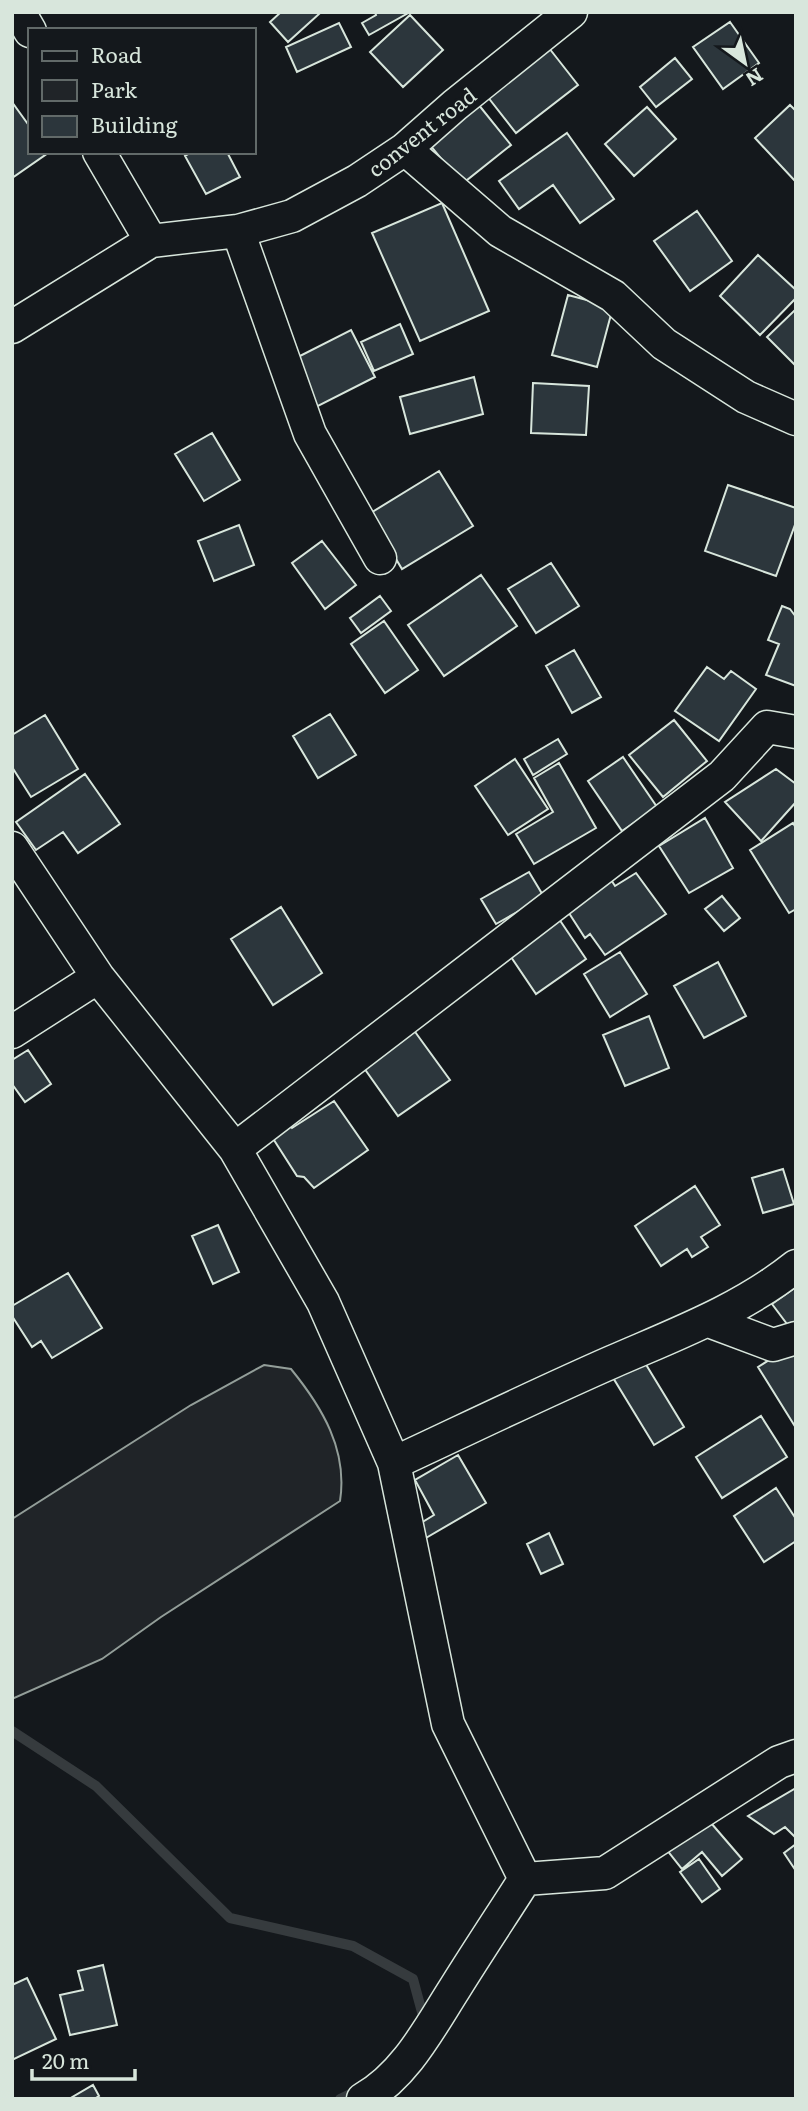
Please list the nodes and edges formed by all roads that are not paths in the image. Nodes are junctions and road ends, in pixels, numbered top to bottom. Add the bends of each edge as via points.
1 (19, 12) edge
2 (572, 12) edge
3 (28, 28) edge
4 (405, 149) junction
5 (100, 154) edge
6 (238, 231) junction
7 (151, 242) junction
8 (12, 327) edge
9 (796, 419) edge
10 (380, 558) dead end
11 (796, 732) edge
12 (12, 848) edge
13 (99, 977) junction
14 (12, 1032) edge
15 (235, 1149) junction
16 (796, 1266) edge
17 (709, 1321) junction
18 (796, 1338) edge
19 (394, 1463) junction
20 (796, 1756) edge
21 (525, 1879) junction
22 (363, 2099) edge

1 - 3 street
2 - 4 street, convent road
4 - 6 street, convent road via 292,216
4 - 9 street via 500,231 613,296 664,344 746,397
5 - 7 street
6 - 7 street, convent road
6 - 10 street via 310,434
7 - 8 street
11 - 15 street via 767,727 722,776
12 - 13 street
13 - 14 street
13 - 15 street
15 - 19 street via 323,1302
16 - 17 street
17 - 18 street via 773,1345
17 - 19 street
19 - 21 street via 448,1724
20 - 21 street via 779,1762 605,1873
21 - 22 street via 396,2075

